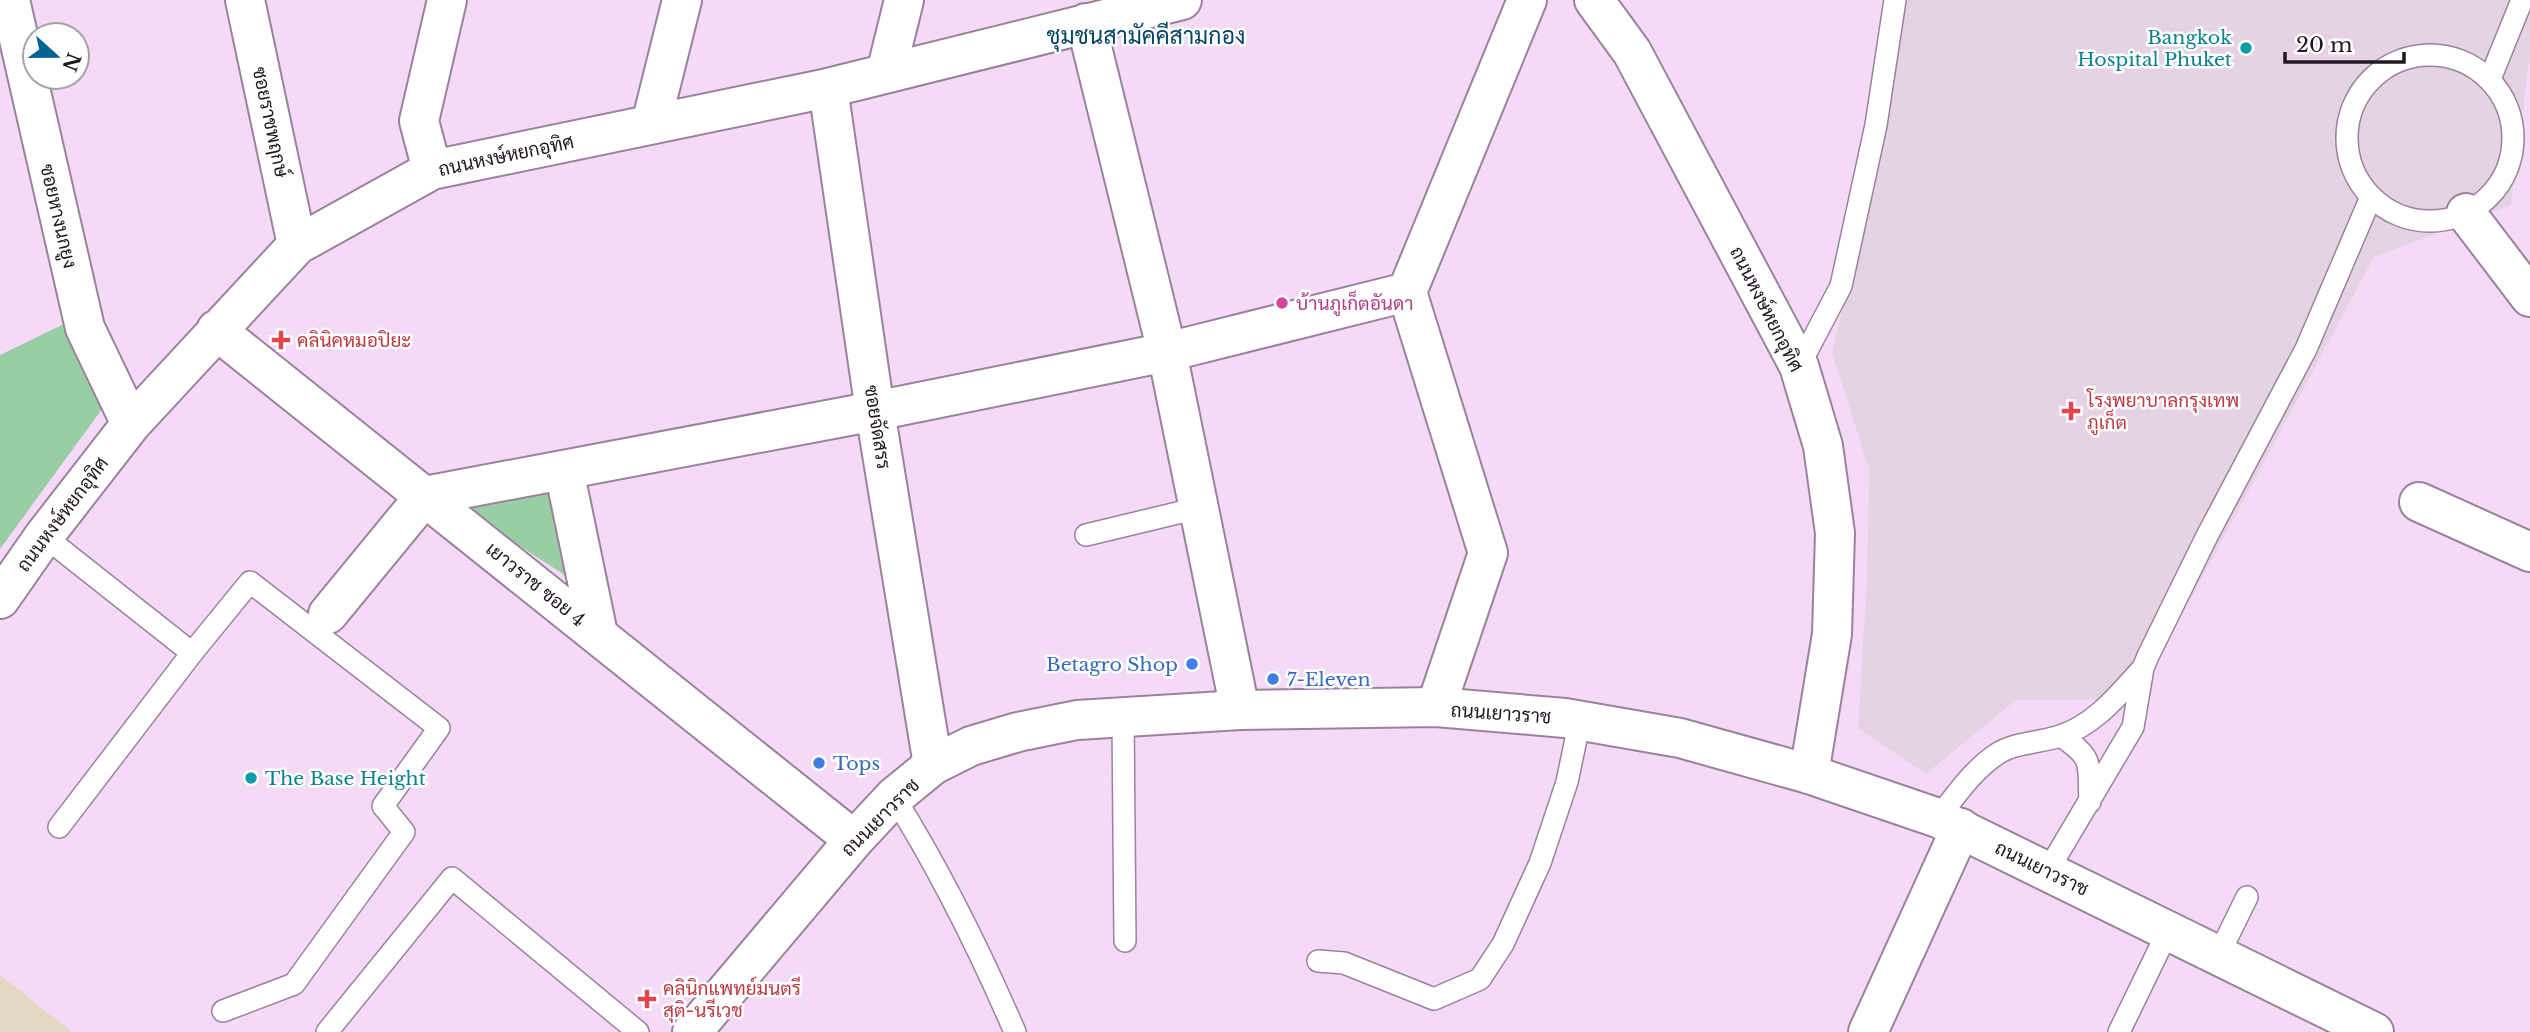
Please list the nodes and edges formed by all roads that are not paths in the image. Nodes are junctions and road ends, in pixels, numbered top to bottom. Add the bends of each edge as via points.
1 (10, 0) edge
2 (245, 0) edge
3 (447, 0) edge
4 (682, 0) edge
5 (904, 0) edge
6 (1182, 0) edge
7 (1527, 0) edge
8 (1594, 0) edge
9 (1895, 0) edge
10 (2522, 0) edge
11 (1127, 6) edge
12 (1086, 23) junction
13 (886, 73) junction
14 (2490, 79) junction
15 (828, 88) junction
16 (651, 124) junction
17 (2523, 151) edge
18 (432, 170) junction
19 (2371, 197) junction
20 (2466, 214) junction
21 (297, 245) junction
22 (1407, 292) junction
23 (2530, 297) edge
24 (216, 330) junction
25 (1167, 352) junction
26 (1799, 366) junction
27 (875, 411) junction
28 (131, 424) junction
29 (564, 470) junction
30 (425, 496) junction
31 (2419, 502) dead end
32 (1199, 508) junction
33 (1086, 535) dead end
34 (44, 536) junction
35 (2530, 552) edge
36 (0, 599) edge
37 (328, 614) dead end
38 (598, 634) junction
39 (192, 653) junction
40 (2143, 668) junction
41 (1436, 708) junction
42 (1240, 710) junction
43 (1123, 717) junction
44 (1580, 720) junction
45 (2061, 736) junction
46 (933, 765) junction
47 (1809, 774) junction
48 (894, 797) junction
49 (2090, 803) junction
50 (1950, 823) junction
51 (59, 827) dead end
52 (854, 840) junction
53 (2047, 872) junction
54 (2247, 897) dead end
55 (2169, 929) junction
56 (1125, 941) dead end
57 (2219, 954) junction
58 (1318, 961) dead end
59 (223, 1011) dead end
60 (327, 1032) edge
61 (638, 1032) edge
62 (692, 1032) edge
63 (1015, 1032) edge
64 (1868, 1032) edge
65 (2119, 1032) edge
66 (2374, 1032) edge

1 - 28 street, ซอยหางนกยูง via 85,328
2 - 21 street, ซอยราชพฤกษ์
3 - 18 street via 419,121
4 - 16 street
5 - 13 street
6 - 11 street, ถนนหงษ์หยกอุทิศ
7 - 22 street
8 - 26 street, ถนนหงษ์หยกอุทิศ via 1632,52
9 - 26 lane via 1876,125 1841,286
10 - 14 lane
11 - 12 street, ถนนหงษ์หยกอุทิศ
12 - 13 street, ถนนหงษ์หยกอุทิศ
12 - 25 street
13 - 15 street, ถนนหงษ์หยกอุทิศ
14 - 17 lane via 2505,101
14 - 19 lane via 2468,63 2444,55 2418,54 2392,63 2371,78 2351,112 2347,151 2355,176
15 - 16 street, ถนนหงษ์หยกอุทิศ
15 - 27 street, ซอยจัดสรร
16 - 18 street, ถนนหงษ์หยกอุทิศ
17 - 20 lane via 2487,199
18 - 21 street, ถนนหงษ์หยกอุทิศ
19 - 20 lane via 2391,212 2415,221 2441,221
19 - 40 lane via 2306,349
20 - 23 street
21 - 24 street, ถนนหงษ์หยกอุทิศ
22 - 25 street
22 - 41 street via 1488,553
24 - 28 street, ถนนหงษ์หยกอุทิศ
24 - 30 street, เยาวราช ซอย 4
25 - 27 street
25 - 32 street
26 - 47 street, ถนนหงษ์หยกอุทิศ via 1823,446 1835,533 1832,634
27 - 29 street
27 - 46 street, ซอยจัดสรร
28 - 34 street, ถนนหงษ์หยกอุทิศ
29 - 30 street
29 - 38 street
30 - 37 street
30 - 38 street, เยาวราช ซอย 4
31 - 35 street
32 - 33 lane
32 - 42 street
34 - 36 street, ถนนหงษ์หยกอุทิศ
34 - 39 lane
38 - 52 street, เยาวราช ซอย 4
39 - 51 lane
39 - 59 lane via 250,582 439,728 383,806 404,832 294,984
40 - 45 lane via 2101,712
40 - 49 lane via 2133,727
41 - 42 street, ถนนเยาวราช
41 - 44 street, ถนนเยาวราช
42 - 43 street, ถนนเยาวราช
43 - 46 street, ถนนเยาวราช via 1077,720 1018,732 971,746
43 - 56 lane
44 - 47 street, ถนนเยาวราช via 1680,738
44 - 58 lane via 1567,782 1540,863 1503,944 1480,979 1434,999 1345,963
45 - 49 lane via 2088,759
45 - 50 lane via 2000,752 1980,767
46 - 48 street, ถนนเยาวราช
47 - 50 street, ถนนเยาวราช
48 - 52 street, ถนนเยาวราช
48 - 63 lane via 936,865
49 - 53 lane
50 - 53 street, ถนนเยาวราช
50 - 64 street
52 - 62 street, ถนนเยาวราช
53 - 55 street, ถนนเยาวราช
54 - 57 lane
55 - 57 street, ถนนเยาวราช
55 - 65 lane
57 - 66 street, ถนนเยาวราช
60 - 61 lane via 453,878

